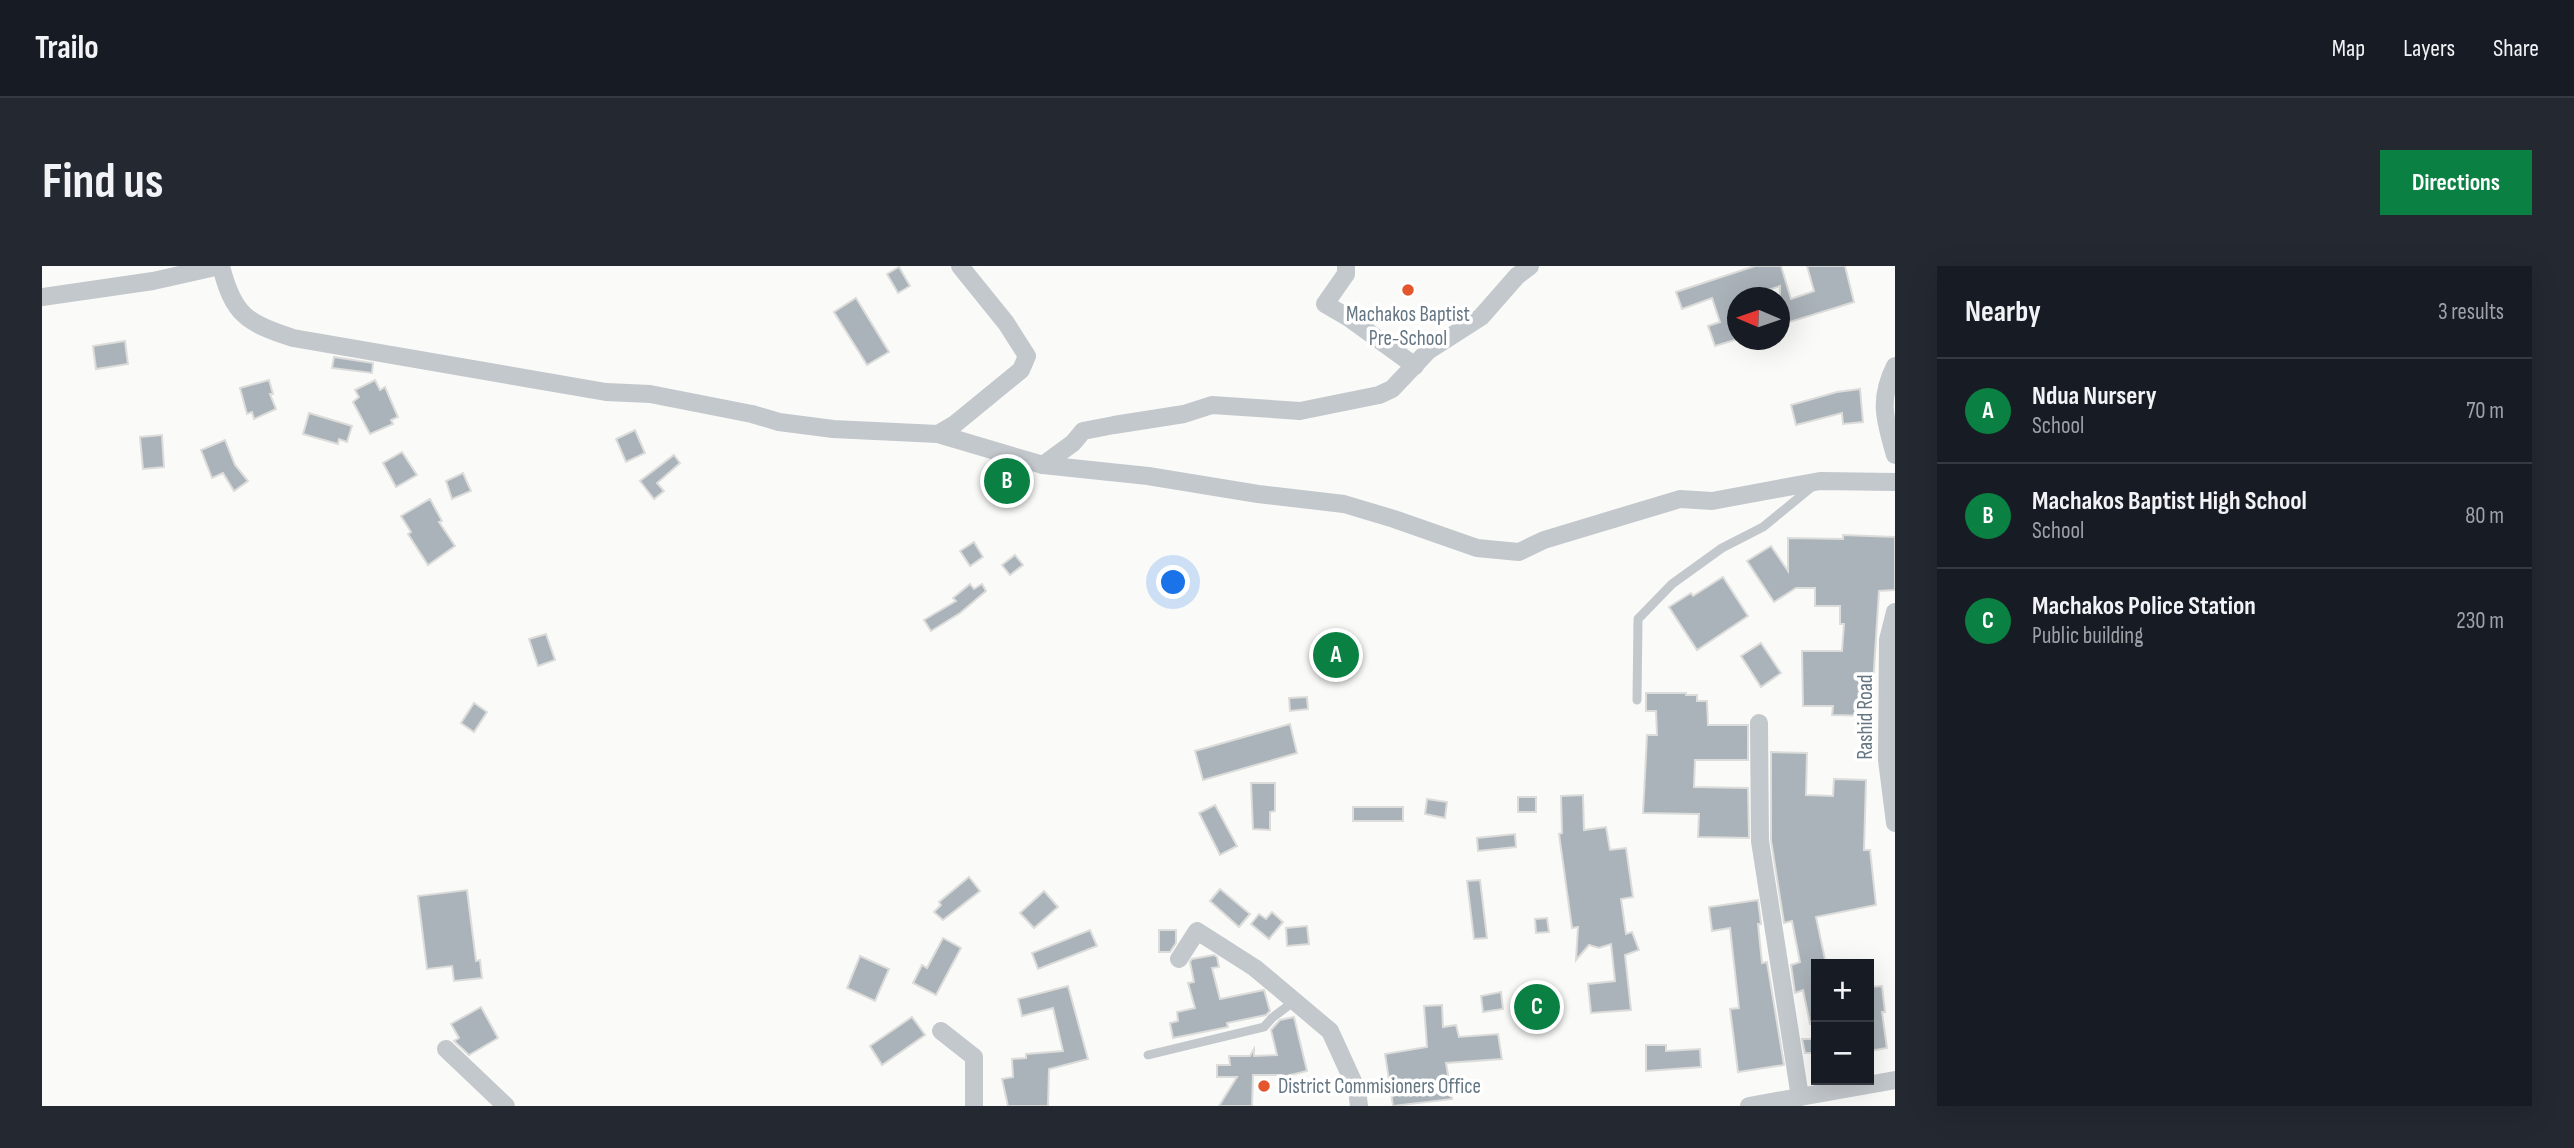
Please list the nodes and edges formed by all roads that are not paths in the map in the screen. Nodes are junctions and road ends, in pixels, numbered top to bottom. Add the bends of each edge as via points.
1 (221, 266) edge
2 (960, 266) edge
3 (1346, 266) edge
4 (1530, 266) edge
5 (42, 297) edge
6 (1415, 366) junction
7 (1895, 366) edge
8 (938, 434) junction
9 (1895, 455) edge
10 (1043, 465) junction
11 (1820, 481) junction
12 (1895, 482) edge
13 (1895, 612) edge
14 (1637, 700) dead end
15 (1759, 723) dead end
16 (1895, 823) edge
17 (1180, 959) dead end
18 (1293, 1002) junction
19 (941, 1031) dead end
20 (446, 1049) dead end
21 (1148, 1055) dead end
22 (1895, 1080) edge
23 (1800, 1097) junction
24 (506, 1106) edge
25 (974, 1106) edge
26 (1359, 1106) edge
27 (1749, 1106) edge

1 - 5 street
1 - 8 street via 228,292 239,309 257,325 293,338 606,392 650,394 779,422
2 - 8 street via 1027,356 1021,370
3 - 6 street via 1346,274 1325,304
4 - 6 street via 1481,317 1428,351
6 - 10 street via 1379,396 1300,411 1212,405 1083,432
7 - 9 street via 1885,386 1885,420
8 - 10 street
10 - 11 street via 1344,504 1477,548 1509,552 1680,499 1712,501
11 - 12 street
11 - 14 lane via 1763,527 1722,548 1672,584 1638,619
13 - 16 street, Rashid Road via 1888,640 1887,760
15 - 23 street via 1760,841
17 - 18 street via 1197,931 1255,968
18 - 21 lane via 1264,1027
18 - 26 street via 1330,1031 1357,1090
19 - 25 street via 974,1056
20 - 24 street
22 - 23 street
23 - 27 street

